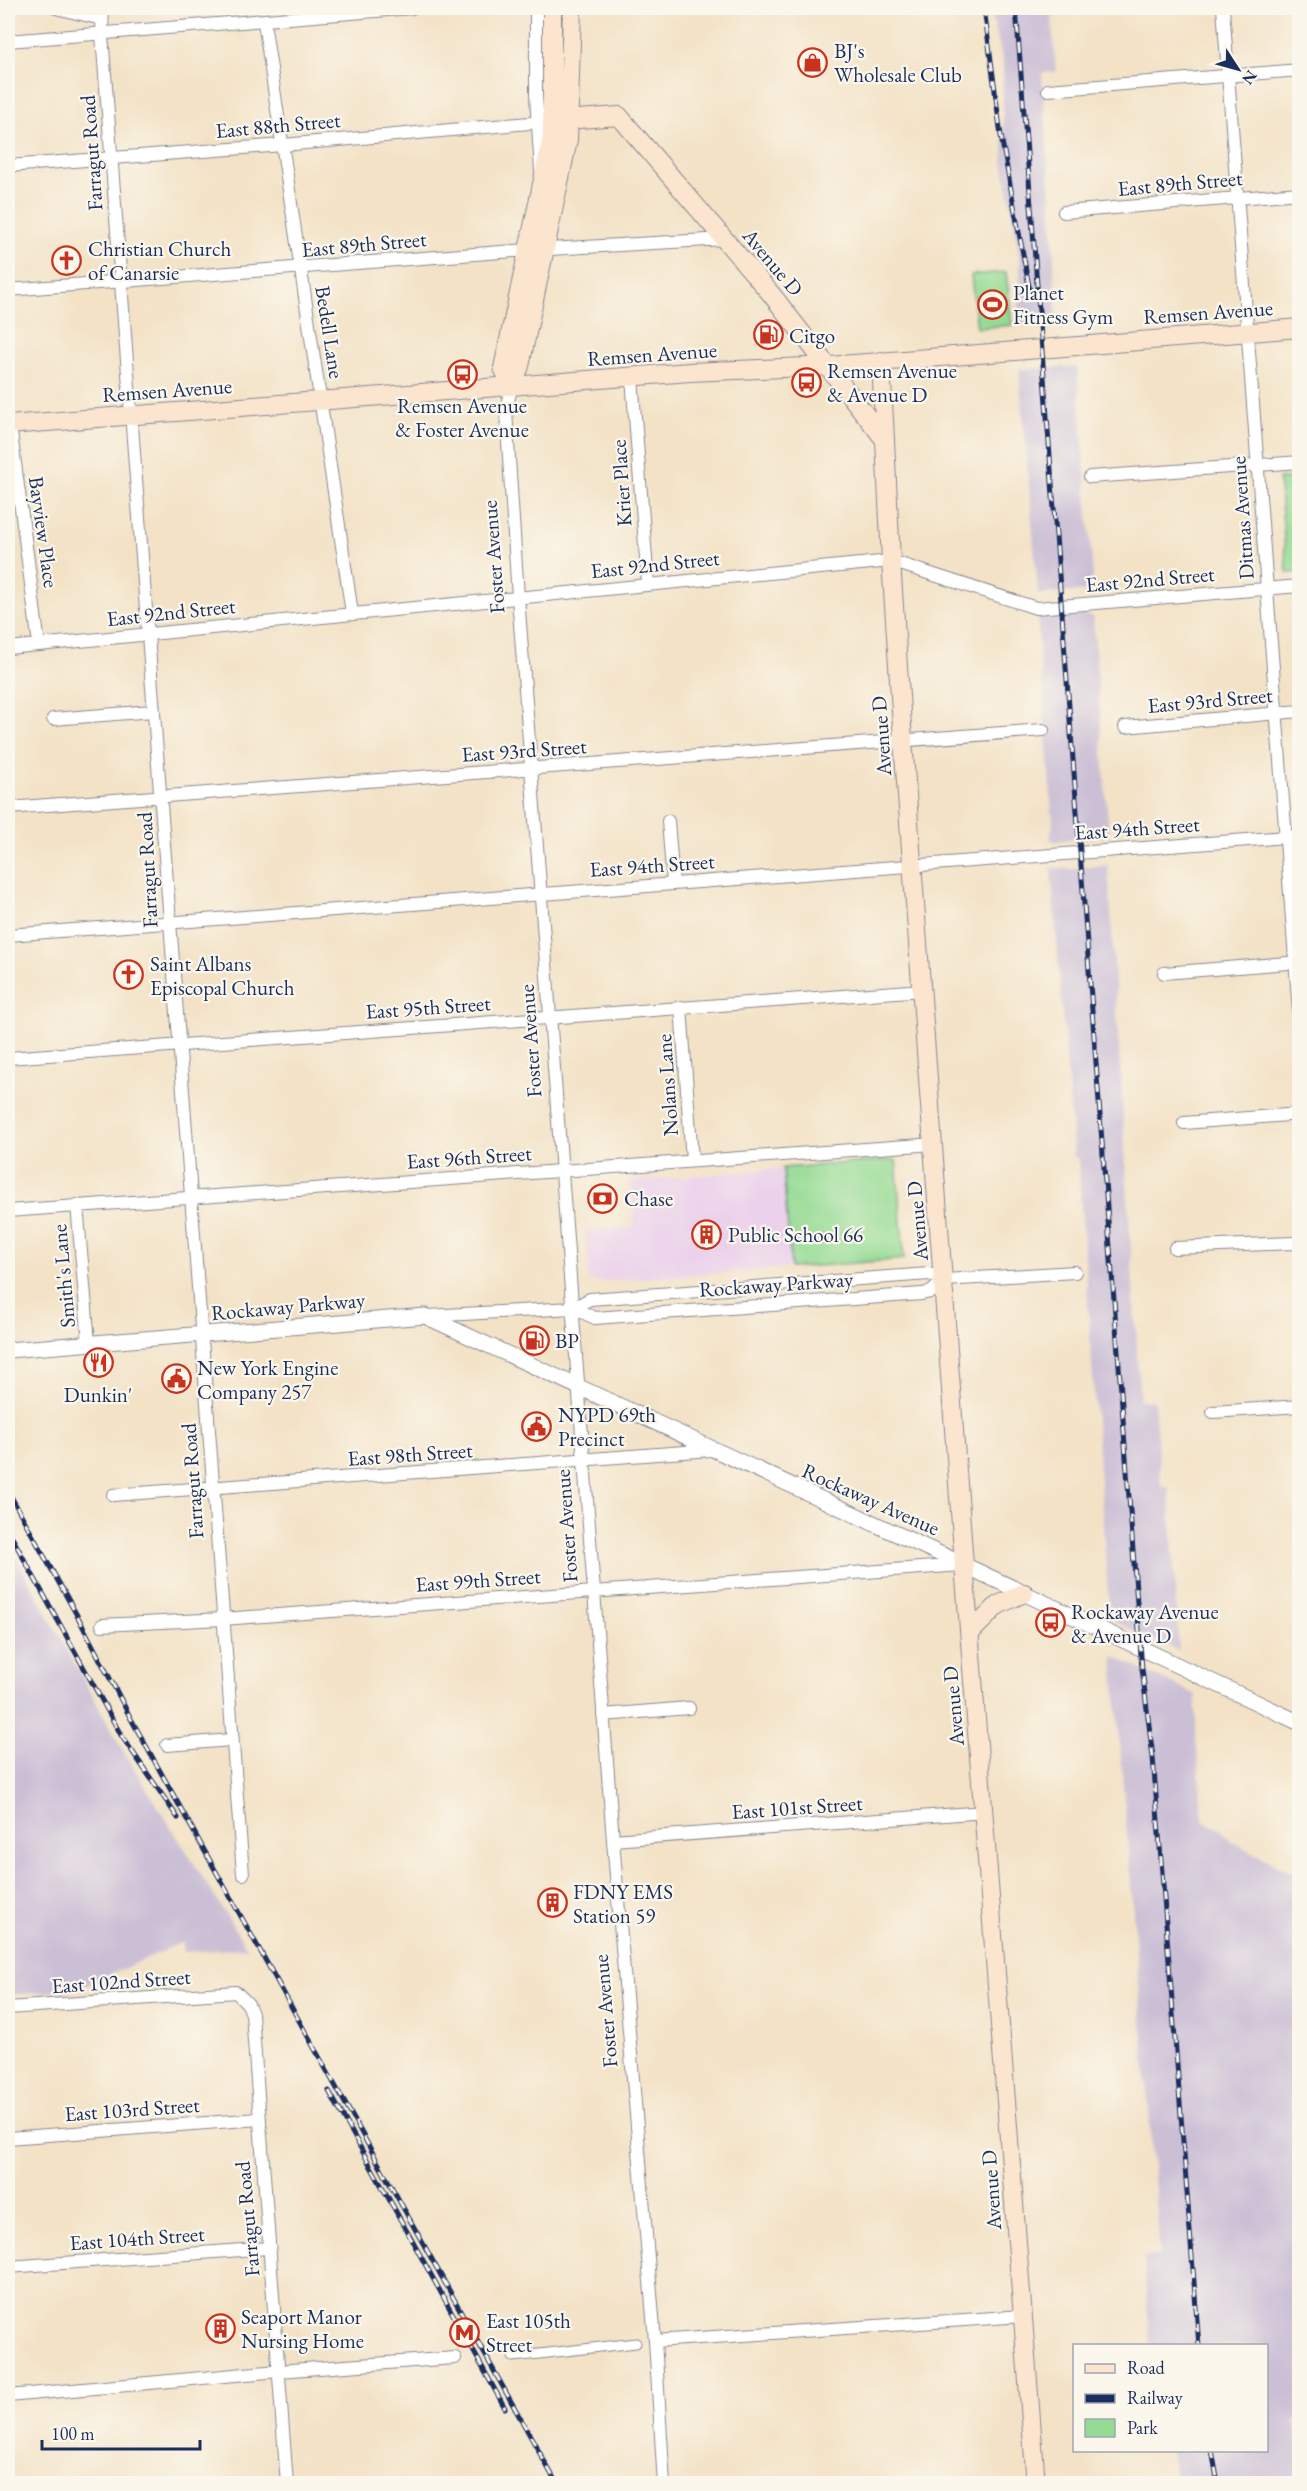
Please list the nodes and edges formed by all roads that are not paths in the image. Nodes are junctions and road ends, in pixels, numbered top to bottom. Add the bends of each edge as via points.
1 (56, 8) edge
2 (412, 8) edge
3 (536, 8) edge
4 (552, 8) edge
5 (572, 8) edge
6 (1223, 8) edge
7 (102, 13) edge
8 (264, 22) junction
9 (102, 34) junction
10 (8, 42) edge
11 (1299, 70) edge
12 (1228, 75) junction
13 (1048, 90) dead end
14 (552, 121) junction
15 (282, 145) junction
16 (111, 158) junction
17 (8, 166) edge
18 (1299, 193) edge
19 (1237, 198) junction
20 (1064, 212) dead end
21 (725, 239) junction
22 (536, 250) junction
23 (301, 268) junction
24 (121, 282) junction
25 (8, 291) edge
26 (1299, 328) edge
27 (1247, 332) junction
28 (881, 362) junction
29 (829, 366) junction
30 (632, 378) junction
31 (512, 386) junction
32 (320, 401) junction
33 (130, 415) junction
34 (9, 425) edge
35 (885, 441) junction
36 (1299, 462) edge
37 (1257, 466) junction
38 (1090, 477) dead end
39 (891, 561) junction
40 (648, 584) junction
41 (1299, 586) edge
42 (1267, 589) junction
43 (518, 597) junction
44 (352, 613) junction
45 (149, 633) junction
46 (39, 645) junction
47 (8, 648) edge
48 (153, 711) junction
49 (1299, 711) edge
50 (1276, 713) junction
51 (52, 719) dead end
52 (1125, 727) dead end
53 (1043, 730) dead end
54 (903, 741) junction
55 (531, 769) junction
56 (162, 797) junction
57 (8, 808) edge
58 (668, 821) dead end
59 (1299, 836) edge
60 (1286, 837) junction
61 (914, 866) junction
62 (673, 883) junction
63 (541, 893) junction
64 (169, 921) junction
65 (8, 935) edge
66 (1297, 962) edge
67 (1164, 973) dead end
68 (923, 990) junction
69 (681, 1007) junction
70 (550, 1017) junction
71 (1299, 1025) edge
72 (178, 1045) junction
73 (8, 1058) edge
74 (1299, 1114) edge
75 (1184, 1123) dead end
76 (934, 1144) junction
77 (692, 1160) junction
78 (562, 1170) junction
79 (190, 1198) junction
80 (77, 1205) junction
81 (8, 1211) edge
82 (1299, 1245) edge
83 (1175, 1248) dead end
84 (1075, 1272) dead end
85 (945, 1280) junction
86 (573, 1308) junction
87 (425, 1316) junction
88 (200, 1334) junction
89 (89, 1344) junction
90 (8, 1350) edge
91 (579, 1388) junction
92 (1299, 1406) edge
93 (1213, 1412) dead end
94 (711, 1450) junction
95 (584, 1461) junction
96 (212, 1489) junction
97 (113, 1496) dead end
98 (964, 1564) junction
99 (594, 1591) junction
100 (1024, 1593) junction
101 (223, 1619) junction
102 (102, 1625) dead end
103 (970, 1634) junction
104 (689, 1708) dead end
105 (603, 1714) junction
106 (1299, 1723) edge
107 (232, 1740) junction
108 (167, 1745) dead end
109 (985, 1812) junction
110 (613, 1840) junction
111 (243, 1874) dead end
112 (236, 1992) joint
113 (8, 2008) edge
114 (259, 2119) junction
115 (8, 2138) edge
116 (269, 2248) junction
117 (8, 2267) edge
118 (1023, 2316) junction
119 (656, 2342) junction
120 (636, 2343) dead end
121 (513, 2357) dead end
122 (454, 2358) dead end
123 (278, 2371) junction
124 (8, 2396) edge
125 (287, 2484) edge
126 (664, 2484) edge
127 (1036, 2484) edge

1 - 7 street
2 - 8 street
3 - 14 street
4 - 14 main road, Foster Avenue
5 - 14 main road, Foster Avenue
6 - 12 street, Ditmas Avenue
7 - 9 street, Farragut Road
8 - 9 street
8 - 15 street, Bedell Lane
9 - 10 street
9 - 16 street, Farragut Road
11 - 12 street
12 - 13 street
12 - 19 street, Ditmas Avenue
14 - 15 street, East 88th Street
14 - 21 main road, Avenue D via 619,116
14 - 22 main road, Foster Avenue
14 - 22 main road, Foster Avenue via 568,140
15 - 16 street, East 88th Street
15 - 23 street, Bedell Lane
16 - 17 street, East 88th Street
16 - 24 street, Farragut Road
18 - 19 street, East 89th Street
19 - 20 street, East 89th Street
19 - 27 street, Ditmas Avenue
21 - 22 street, East 89th Street
21 - 29 main road, Avenue D
22 - 23 street, East 89th Street
22 - 31 main road, Foster Avenue via 520,366
23 - 24 street, East 89th Street
23 - 32 street, Bedell Lane
24 - 25 street, East 89th Street
24 - 33 street, Farragut Road
26 - 27 main road, Remsen Avenue
27 - 28 main road, Remsen Avenue
27 - 37 street, Ditmas Avenue
28 - 29 main road, Remsen Avenue
28 - 35 main road
29 - 30 main road, Remsen Avenue
29 - 35 main road, Avenue D
30 - 31 main road, Remsen Avenue
30 - 40 street, Krier Place
31 - 32 main road, Remsen Avenue
31 - 43 street, Foster Avenue via 506,408
32 - 33 main road, Remsen Avenue
32 - 44 street, Bedell Lane
33 - 34 main road, Remsen Avenue
33 - 45 street, Farragut Road
34 - 46 street, Bayview Place
35 - 39 main road, Avenue D
36 - 37 street
37 - 38 street
37 - 42 street, Ditmas Avenue
39 - 40 street, East 92nd Street
39 - 42 street, East 92nd Street via 1036,609
39 - 54 main road, Avenue D
40 - 43 street, East 92nd Street
41 - 42 street, East 92nd Street
42 - 50 street, Ditmas Avenue
43 - 44 street, East 92nd Street
43 - 55 street, Foster Avenue
44 - 45 street, East 92nd Street
45 - 46 street, East 92nd Street
45 - 48 street, Farragut Road
46 - 47 street, East 92nd Street
48 - 51 street
48 - 56 street, Farragut Road
49 - 50 street, East 93rd Street
50 - 52 street, East 93rd Street
50 - 60 street, Ditmas Avenue
53 - 54 street, East 93rd Street
54 - 55 street, East 93rd Street
54 - 61 main road, Avenue D
55 - 56 street, East 93rd Street
55 - 63 street, Foster Avenue
56 - 57 street, East 93rd Street
56 - 64 street, Farragut Road
58 - 62 street
59 - 60 street, East 94th Street
60 - 61 street, East 94th Street
60 - 66 street, Ditmas Avenue
61 - 62 street, East 94th Street
61 - 68 main road, Avenue D
62 - 63 street, East 94th Street
63 - 64 street, East 94th Street
63 - 70 street, Foster Avenue
64 - 65 street, East 94th Street
64 - 72 street, Farragut Road
66 - 67 street
66 - 71 street, Ditmas Avenue
68 - 69 street, East 95th Street
68 - 76 main road, Avenue D
69 - 70 street, East 95th Street
69 - 77 street, Nolans Lane
70 - 72 street, East 95th Street
70 - 78 street, Foster Avenue
72 - 73 street, East 95th Street
72 - 79 street, Farragut Road
74 - 75 street
76 - 77 street, East 96th Street
76 - 85 main road, Avenue D
77 - 78 street, East 96th Street
78 - 79 street, East 96th Street
78 - 86 street, Foster Avenue
79 - 80 street, East 96th Street
79 - 88 street, Farragut Road
80 - 81 street, East 96th Street
80 - 89 street, Smith's Lane
82 - 83 street
84 - 85 street, Rockaway Parkway
85 - 86 street, Rockaway Parkway via 929,1274 590,1299
85 - 86 street, Rockaway Parkway via 931,1292 910,1295 595,1318
85 - 98 main road, Avenue D
86 - 87 street, Rockaway Parkway
86 - 91 street, Foster Avenue
87 - 88 street, Rockaway Parkway
87 - 91 street, Rockaway Avenue
88 - 89 street, Rockaway Parkway
88 - 96 street, Farragut Road
89 - 90 street, Rockaway Parkway
91 - 94 street, Rockaway Avenue
91 - 95 street, Foster Avenue
92 - 93 street
94 - 95 street, East 98th Street
94 - 98 street, Rockaway Avenue
95 - 96 street, East 98th Street
95 - 99 street, Foster Avenue
96 - 97 street, East 98th Street
96 - 101 street, Farragut Road
98 - 99 street, East 99th Street
98 - 100 street, Rockaway Avenue
98 - 103 main road, Avenue D
99 - 101 street, East 99th Street
99 - 105 street, Foster Avenue
100 - 103 main road via 998,1605
100 - 106 street, Rockaway Avenue
101 - 102 street, East 99th Street
101 - 107 street, Farragut Road
103 - 109 main road, Avenue D
104 - 105 street
105 - 110 street, Foster Avenue
107 - 108 street
107 - 111 street, Farragut Road
109 - 110 street, East 101st Street
109 - 118 main road, Avenue D
110 - 119 street, Foster Avenue
112 - 113 street, East 102nd Street
112 - 114 street, Farragut Road via 252,2014
114 - 115 street, East 103rd Street
114 - 116 street, Farragut Road
116 - 117 street, East 104th Street
116 - 123 street, Farragut Road
118 - 119 street
118 - 127 main road, Avenue D
119 - 126 street, Foster Avenue
120 - 121 street
122 - 123 street
123 - 124 street
123 - 125 street, Farragut Road

